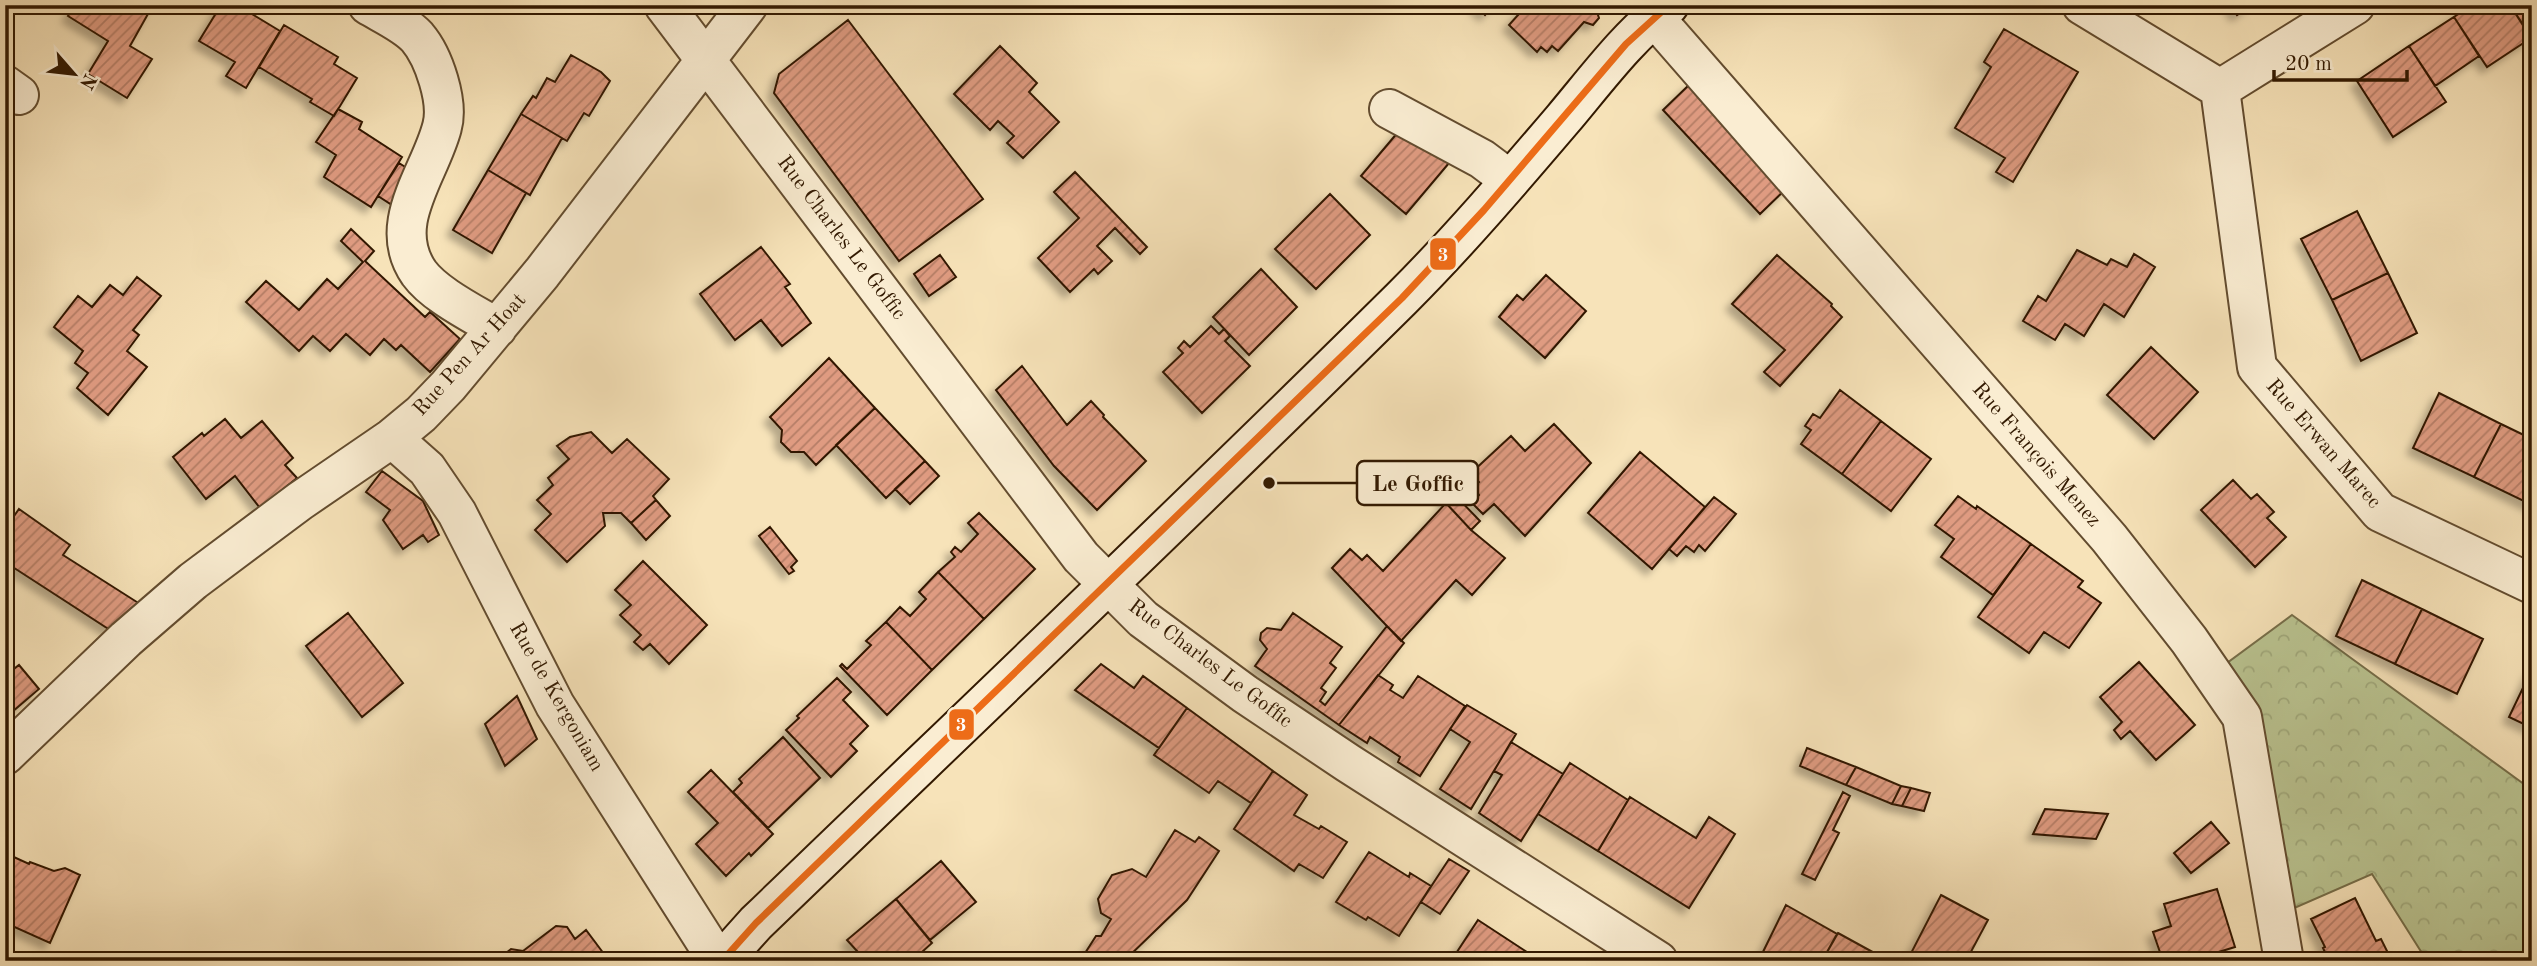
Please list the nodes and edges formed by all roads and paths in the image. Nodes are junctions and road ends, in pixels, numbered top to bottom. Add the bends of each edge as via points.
1 (368, 5) edge
2 (664, 5) edge
3 (748, 5) edge
4 (2082, 5) edge
5 (2355, 5) edge
6 (1662, 11) edge
7 (707, 61) junction
8 (2220, 89) junction
9 (1389, 109) dead end
10 (1510, 180) junction
11 (497, 328) junction
12 (392, 438) junction
13 (2532, 584) edge
14 (1108, 586) junction
15 (5, 755) edge
16 (720, 961) edge
17 (1658, 961) edge
18 (2284, 961) edge

1 - 11 street via 416,37 442,92 443,125 411,202 410,253 420,273 436,288
2 - 7 street, Rue Charles Le Goffic
3 - 7 street, Rue Pen Ar Hoat
4 - 8 street
5 - 8 street
6 - 10 street via 1613,60
6 - 18 street, Rue François Menez via 2109,538 2242,717
7 - 11 street, Rue Pen Ar Hoat
7 - 14 street, Rue Charles Le Goffic via 1081,557
8 - 13 street, Rue Erwan Marec via 2257,367 2380,512
9 - 10 street via 1482,159
10 - 14 street via 1404,296
11 - 12 street, Rue Pen Ar Hoat via 448,386
12 - 15 street, Rue Pen Ar Hoat via 193,581
12 - 16 street, Rue de Kergoniam via 427,469 457,513 555,705
14 - 16 street
14 - 17 street, Rue Charles Le Goffic via 1143,619 1245,694

